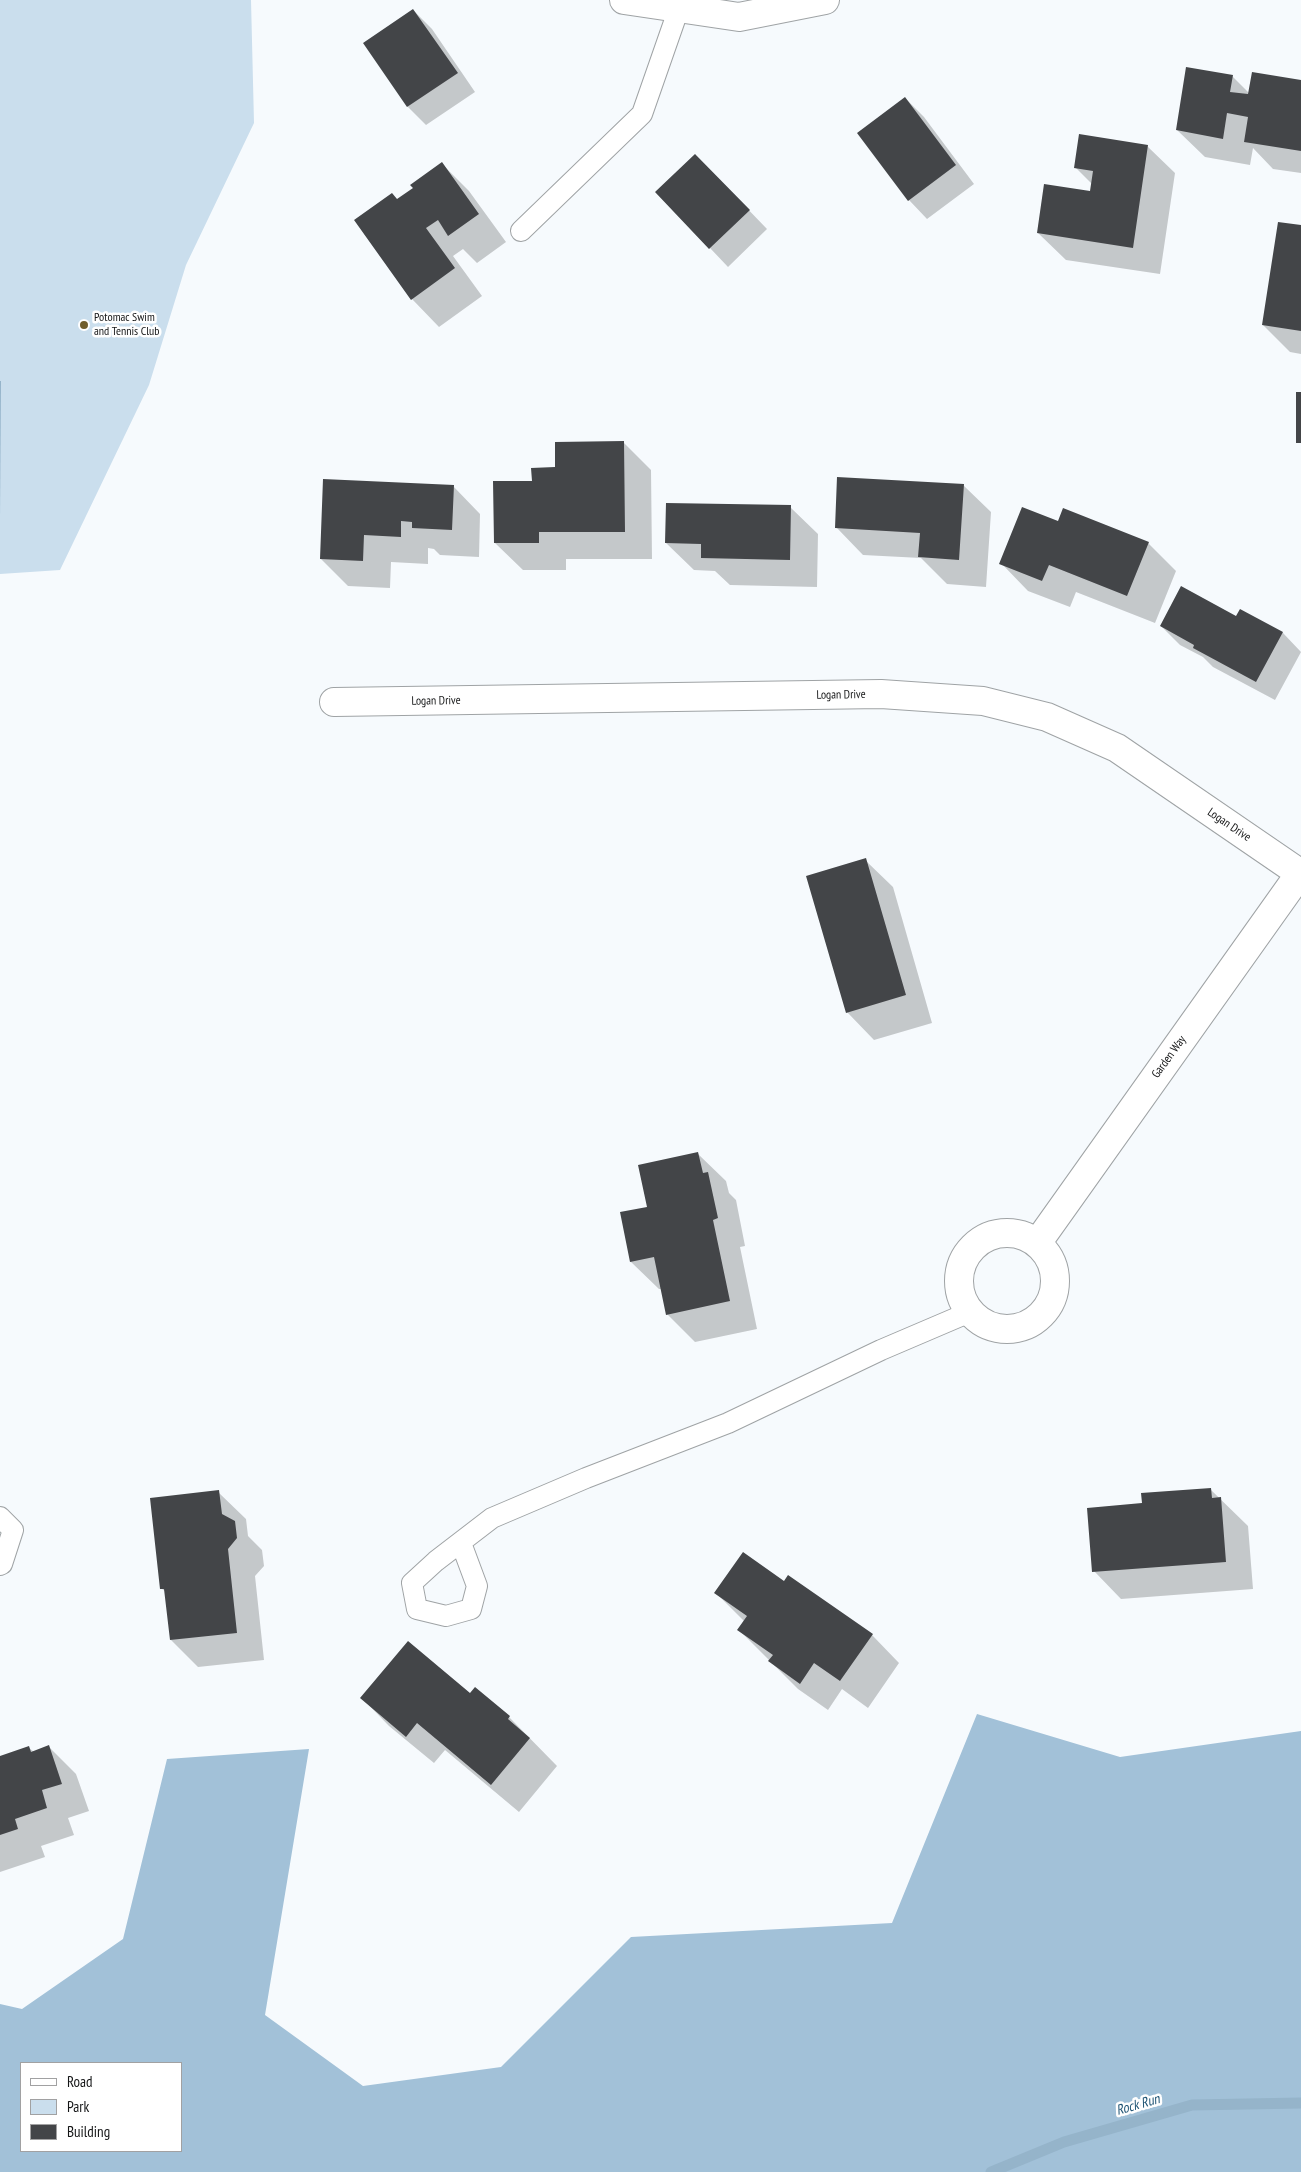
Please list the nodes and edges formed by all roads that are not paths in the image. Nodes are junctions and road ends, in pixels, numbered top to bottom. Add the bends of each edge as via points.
1 (624, 0) edge
2 (825, 0) edge
3 (678, 8) junction
4 (521, 231) dead end
5 (334, 702) dead end
6 (1301, 873) edge
7 (1038, 1242) junction
8 (970, 1312) junction
9 (0, 1517) edge
10 (461, 1543) dead end
11 (0, 1565) edge

1 - 3 street
2 - 3 street via 739,17
3 - 4 lane via 642,114
5 - 6 street, Logan Drive via 881,694 983,700 1047,717 1117,748
6 - 7 street, Garden Way
7 - 8 street via 1008,1232 992,1234 967,1253 960,1267 959,1283 962,1298
7 - 8 street via 1049,1255 1056,1281 1051,1302 1042,1315 1029,1325 1013,1329 997,1328
8 - 10 lane via 881,1350 728,1423 492,1518
9 - 11 lane via 13,1530

